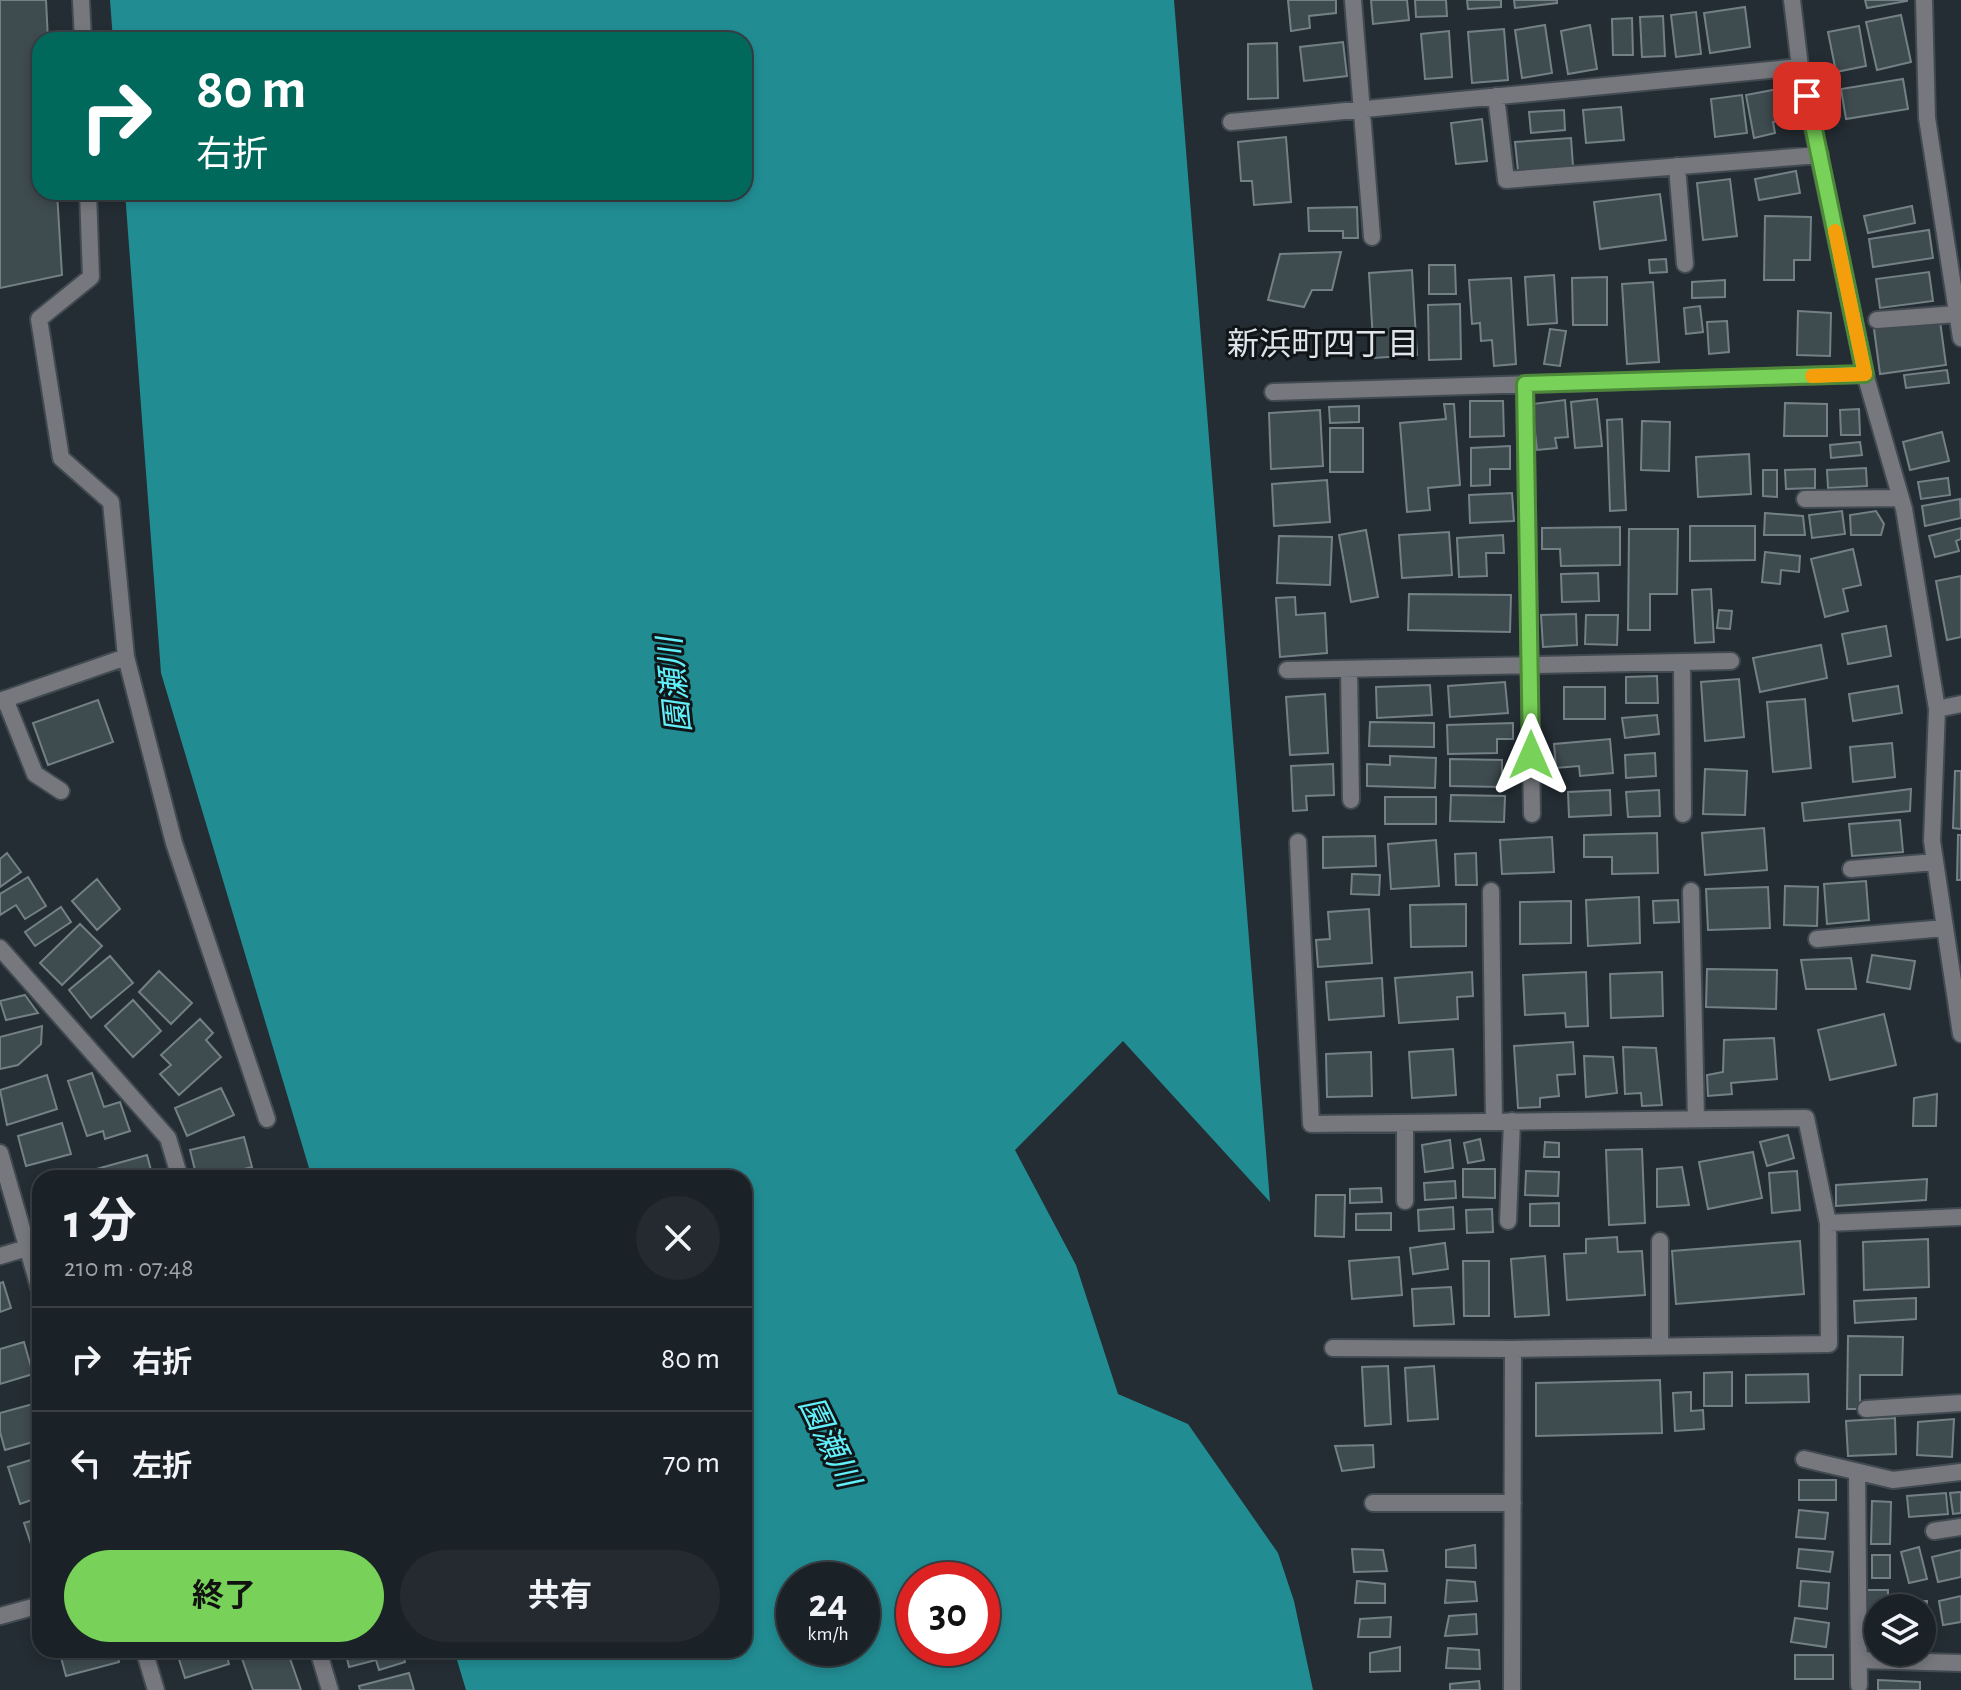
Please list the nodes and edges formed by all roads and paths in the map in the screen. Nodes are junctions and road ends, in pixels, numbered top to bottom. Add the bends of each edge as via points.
1 (81, 0) edge
2 (1353, 0) edge
3 (1792, 0) edge
4 (1924, 0) edge
5 (83, 32) edge
6 (1800, 67) junction
7 (1496, 96) junction
8 (1364, 109) junction
9 (1231, 122) dead end
10 (1820, 155) junction
11 (1677, 166) junction
12 (88, 200) edge
13 (1372, 237) dead end
14 (1685, 264) dead end
15 (1959, 314) edge
16 (1877, 320) dead end
17 (1961, 338) edge
18 (1865, 374) junction
19 (1525, 384) junction
20 (1273, 392) dead end
21 (1901, 498) junction
22 (1805, 499) dead end
23 (126, 657) junction
24 (1731, 661) dead end
25 (1682, 662) junction
26 (1531, 665) junction
27 (1349, 669) junction
28 (1287, 670) dead end
29 (3, 700) edge
30 (1961, 704) edge
31 (1937, 709) junction
32 (61, 791) dead end
33 (1351, 800) dead end
34 (1532, 814) dead end
35 (1683, 814) dead end
36 (1298, 842) dead end
37 (1935, 862) junction
38 (1851, 869) dead end
39 (1491, 891) dead end
40 (1691, 891) dead end
41 (1945, 928) junction
42 (1817, 939) dead end
43 (0, 948) edge
44 (1961, 1034) edge
45 (267, 1119) dead end
46 (1696, 1119) junction
47 (1512, 1121) junction
48 (1494, 1122) junction
49 (1405, 1123) junction
50 (0, 1153) edge
51 (178, 1170) edge
52 (1405, 1201) dead end
53 (1961, 1217) edge
54 (1508, 1221) dead end
55 (1828, 1223) junction
56 (32, 1241) edge
57 (1660, 1241) dead end
58 (32, 1247) edge
59 (0, 1256) edge
60 (1660, 1347) junction
61 (1333, 1348) dead end
62 (1513, 1349) junction
63 (1961, 1403) edge
64 (1866, 1409) dead end
65 (1804, 1459) dead end
66 (1857, 1472) junction
67 (1961, 1472) edge
68 (1373, 1503) dead end
69 (1513, 1503) junction
70 (1961, 1527) edge
71 (1934, 1531) dead end
72 (32, 1607) edge
73 (0, 1616) edge
74 (146, 1658) edge
75 (320, 1658) edge
76 (1860, 1660) junction
77 (1961, 1663) edge
78 (1859, 1685) dead end
79 (156, 1690) edge
80 (330, 1690) edge
81 (1512, 1690) edge

1 - 5 street
2 - 8 street
3 - 6 street
4 - 15 street via 1927,118
6 - 7 street
6 - 10 street
7 - 8 street
7 - 11 street via 1506,180
8 - 9 street
8 - 13 street
10 - 11 street
10 - 18 street
11 - 14 street
12 - 23 street via 91,277 39,319 61,458 111,502
15 - 16 street
15 - 17 street
18 - 19 street
18 - 21 street
19 - 20 street
19 - 26 street
21 - 22 street
21 - 31 street
23 - 29 street
23 - 45 street via 174,843
24 - 25 street
25 - 26 street
25 - 35 street
26 - 27 street
26 - 34 street
27 - 28 street
27 - 33 street
29 - 32 street via 35,774
30 - 31 street
31 - 37 street
36 - 49 street via 1311,1124
37 - 38 street
37 - 41 street
39 - 48 street
40 - 46 street
41 - 42 street
41 - 44 street
43 - 51 street via 168,1138
46 - 47 street
46 - 55 street via 1806,1118
47 - 48 street
47 - 54 street
48 - 49 street
49 - 52 street
50 - 56 street
53 - 55 street
55 - 60 street via 1829,1344
57 - 60 street
58 - 59 street
60 - 62 street
61 - 62 street
62 - 69 street
63 - 64 street
65 - 66 street
66 - 67 street via 1893,1480
66 - 76 street
68 - 69 street
69 - 81 street
70 - 71 street
72 - 73 street
74 - 79 street
75 - 80 street
76 - 77 street
76 - 78 street

